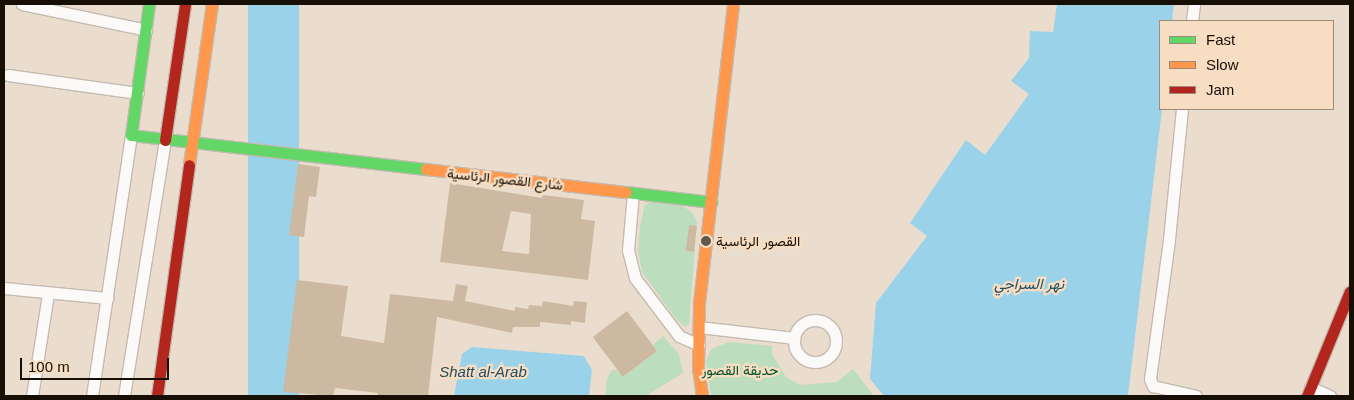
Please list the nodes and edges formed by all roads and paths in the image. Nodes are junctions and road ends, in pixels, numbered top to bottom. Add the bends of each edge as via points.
1 (22, 4) edge
2 (149, 4) edge
3 (185, 4) edge
4 (212, 4) edge
5 (733, 4) edge
6 (1194, 4) edge
7 (1192, 20) edge
8 (146, 30) junction
9 (8, 75) dead end
10 (138, 93) junction
11 (1182, 110) edge
12 (131, 135) junction
13 (165, 140) junction
14 (199, 144) junction
15 (633, 193) junction
16 (711, 202) junction
17 (4, 288) edge
18 (1350, 291) edge
19 (48, 294) junction
20 (108, 298) junction
21 (699, 327) junction
22 (794, 338) dead end
23 (699, 346) junction
24 (1308, 392) edge
25 (32, 396) edge
26 (92, 396) edge
27 (124, 396) edge
28 (157, 396) edge
29 (702, 396) edge
30 (1196, 396) edge
31 (1330, 396) edge

1 - 8 street
2 - 8 street
3 - 13 street
4 - 14 street
5 - 16 street
6 - 7 street
8 - 10 street
9 - 10 street
10 - 12 street
11 - 30 street via 1150,379 1153,386
12 - 13 street, شارع القصور الرئاسية
12 - 20 street
13 - 14 street, شارع القصور الرئاسية
13 - 27 street
14 - 15 street, شارع القصور الرئاسية
14 - 28 street
15 - 16 street, شارع القصور الرئاسية
15 - 23 street via 628,250 635,278 679,336
16 - 21 street
17 - 19 street
18 - 24 street
19 - 20 street
19 - 25 street
20 - 26 street
21 - 22 street
21 - 23 street
23 - 29 street
24 - 31 street

